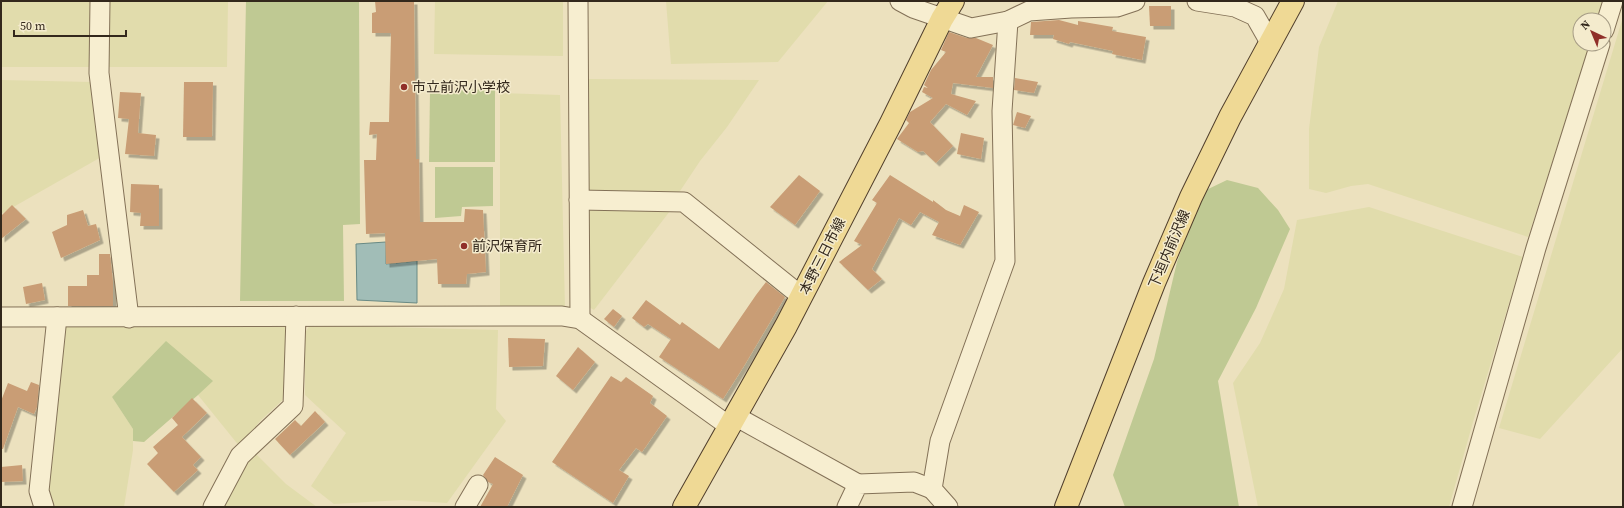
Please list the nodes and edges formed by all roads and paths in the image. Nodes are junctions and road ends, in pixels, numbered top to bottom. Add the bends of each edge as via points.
1 (100, 1) edge
2 (578, 1) edge
3 (900, 1) edge
4 (1135, 1) edge
5 (1197, 1) edge
6 (1293, 1) edge
7 (1613, 1) edge
8 (948, 10) edge
9 (1610, 12) edge
10 (1008, 21) junction
11 (1271, 44) junction
12 (1597, 52) edge
13 (579, 200) junction
14 (801, 296) junction
15 (296, 316) junction
16 (1, 317) edge
17 (57, 317) junction
18 (129, 318) junction
19 (580, 319) junction
20 (732, 421) junction
21 (858, 484) junction
22 (478, 485) dead end
23 (932, 489) junction
24 (44, 507) edge
25 (213, 507) edge
26 (465, 507) edge
27 (684, 507) edge
28 (847, 507) edge
29 (948, 507) edge
30 (1066, 507) edge
31 (1462, 507) edge

1 - 18 street via 99,73
2 - 13 street
3 - 8 street via 913,8
4 - 10 street via 1117,7 1029,11
5 - 11 street via 1235,7 1255,16
6 - 11 main road, 下垣内前沢線
7 - 9 street
8 - 10 street via 971,28
8 - 14 main road, 本野三日市線
10 - 23 street via 1002,111 1004,261 940,441
11 - 30 main road, 下垣内前沢線 via 1230,117 1191,197 1151,290
12 - 31 street via 1536,248
13 - 14 street via 684,202
13 - 19 street
14 - 20 main road, 本野三日市線
15 - 18 street
15 - 19 street via 562,316
15 - 25 street via 294,406 240,456
16 - 17 street
17 - 18 street
17 - 24 street via 39,491
19 - 20 street
20 - 21 street
20 - 27 main road, 本野三日市線
21 - 23 street via 914,482
21 - 28 street
22 - 26 street
23 - 29 street

